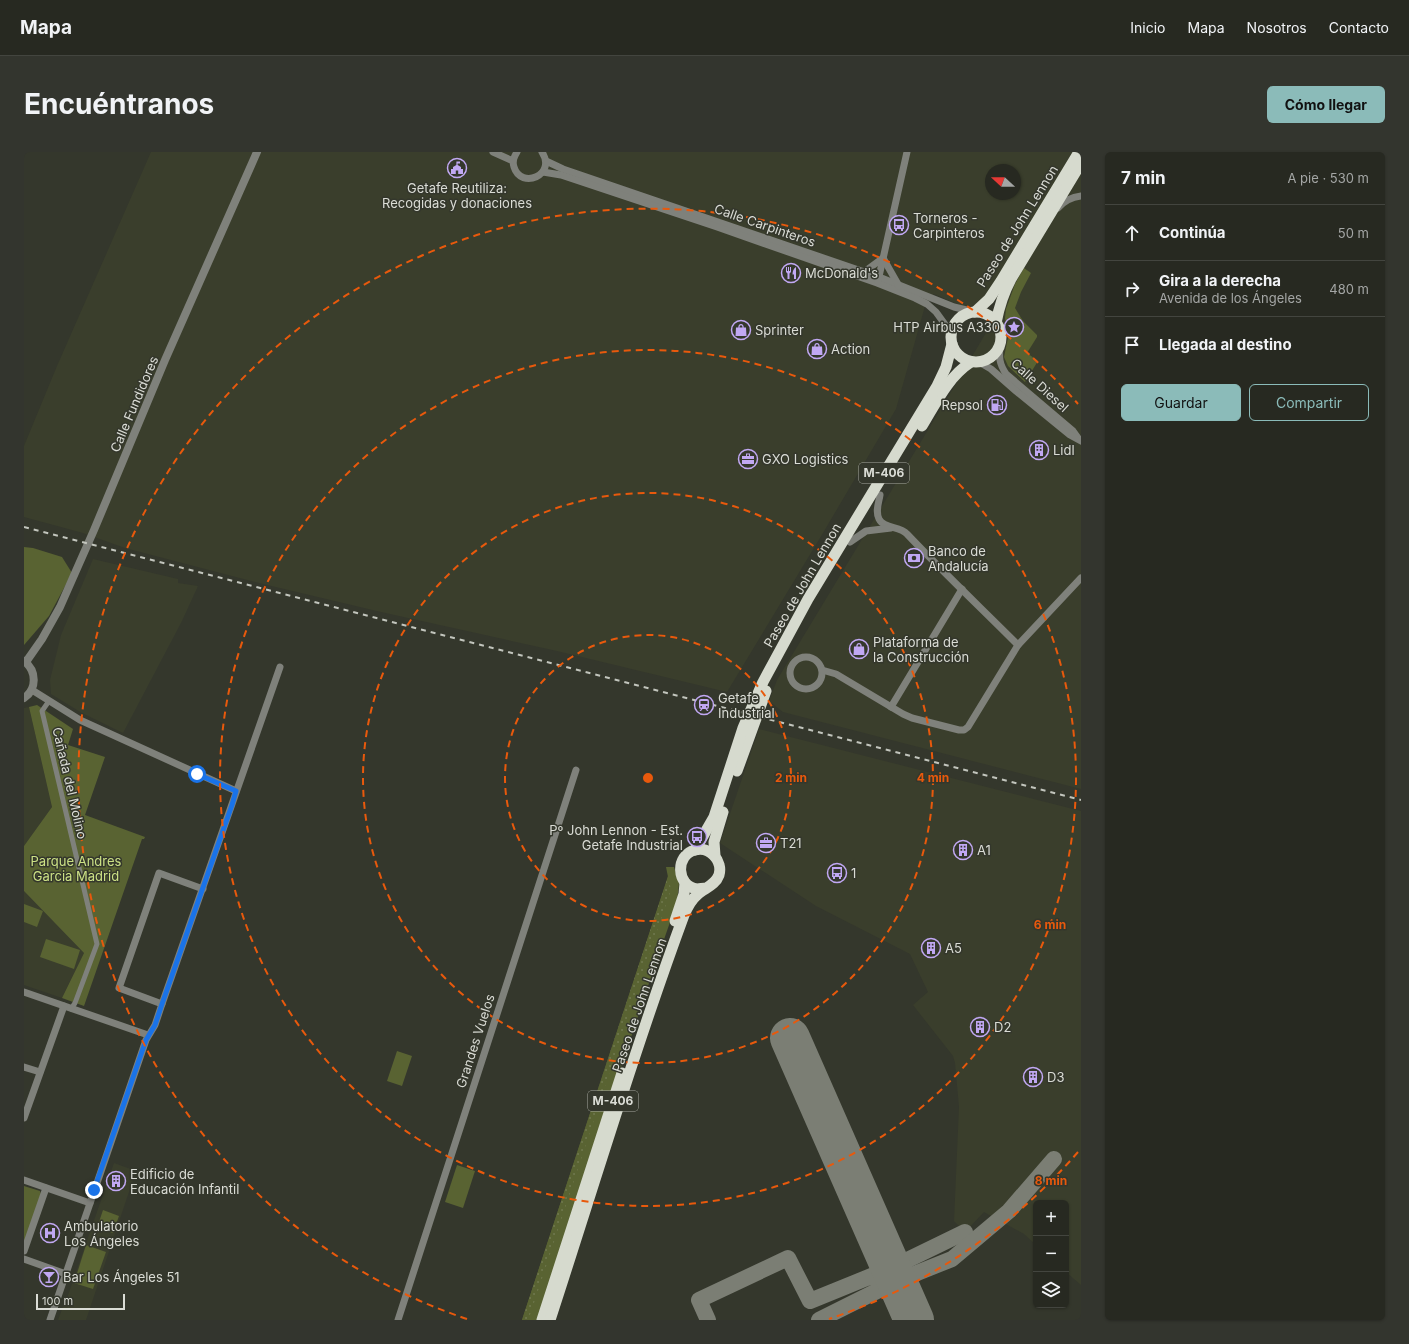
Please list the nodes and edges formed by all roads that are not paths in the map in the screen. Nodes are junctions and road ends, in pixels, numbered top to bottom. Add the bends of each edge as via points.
1 (257, 152) edge
2 (493, 152) edge
3 (517, 152) edge
4 (542, 152) edge
5 (907, 152) edge
6 (1079, 152) edge
7 (513, 162) junction
8 (546, 162) junction
9 (1081, 163) edge
10 (543, 172) junction
11 (1081, 196) edge
12 (1048, 218) junction
13 (883, 258) junction
14 (864, 272) junction
15 (878, 280) junction
16 (899, 286) junction
17 (975, 312) junction
18 (996, 323) junction
19 (951, 340) junction
20 (1000, 345) junction
21 (975, 362) junction
22 (1079, 440) edge
23 (880, 495) junction
24 (896, 527) junction
25 (850, 542) junction
26 (1081, 578) edge
27 (962, 589) junction
28 (811, 602) junction
29 (1018, 645) junction
30 (25, 661) edge
31 (280, 668) dead end
32 (822, 670) junction
33 (32, 690) junction
34 (24, 698) edge
35 (49, 701) junction
36 (890, 707) junction
37 (576, 770) dead end
38 (236, 791) junction
39 (717, 819) junction
40 (695, 850) junction
41 (715, 856) junction
42 (685, 883) junction
43 (706, 888) junction
44 (203, 889) junction
45 (24, 992) edge
46 (162, 1004) junction
47 (64, 1006) junction
48 (72, 1009) junction
49 (148, 1035) junction
50 (24, 1067) edge
51 (40, 1072) junction
52 (24, 1118) edge
53 (24, 1180) edge
54 (46, 1188) junction
55 (90, 1203) junction
56 (24, 1251) edge
57 (24, 1259) edge
58 (66, 1274) junction
59 (50, 1320) edge
60 (398, 1320) edge
61 (542, 1320) edge
62 (550, 1320) edge

1 - 30 street, Calle Fundidores via 165,360 81,561 60,607 42,639
2 - 7 street
3 - 7 street
4 - 8 street
5 - 13 street
6 - 17 highway, Paseo de John Lennon / M-406 via 997,287
7 - 10 street via 518,174 526,178 532,179
8 - 10 street
8 - 14 street, Calle Carpinteros
9 - 12 highway, Paseo de John Lennon
10 - 15 street, Calle Carpinteros via 561,175
11 - 12 street via 1063,202
12 - 18 highway, Paseo de John Lennon via 1005,291
13 - 14 street
13 - 15 street
13 - 16 street
14 - 15 street, Calle Carpinteros
15 - 16 street, Calle Carpinteros
15 - 19 street, Calle Carpinteros via 927,304 940,317
16 - 17 street, Calle Carpinteros
17 - 18 highway via 989,316
17 - 19 highway, M-406 via 958,320
18 - 20 highway
19 - 21 highway via 960,356
19 - 28 highway, Paseo de John Lennon / M-406 via 946,367 937,386
20 - 21 highway, M-406 via 990,358
20 - 22 street, Calle Diesel via 1000,365 1006,374 1073,431
21 - 22 street, Calle Diesel via 991,369
21 - 23 highway, Paseo de John Lennon / M-406 via 956,374 947,386
23 - 24 street via 877,511 879,520 885,525
23 - 25 highway, Paseo de John Lennon / M-406
24 - 25 street via 866,531
24 - 27 street via 905,531
25 - 28 highway, Paseo de John Lennon / M-406
26 - 29 street
27 - 29 street
27 - 36 street
28 - 39 highway, Paseo de John Lennon / M-406 via 763,682 753,704 743,728
29 - 36 street via 964,730 912,718
30 - 33 street via 34,676
31 - 38 street
32 - 32 street via 816,661 806,657 796,660 789,675 798,688 808,690 820,681
32 - 36 street via 836,674
33 - 34 street
33 - 35 street
35 - 38 street via 80,720
35 - 48 street, Cañada del Molino via 42,711 97,944
37 - 60 street, Grandes Vuelos
38 - 44 street
39 - 40 highway, Paseo de John Lennon / M-406
39 - 41 highway, Paseo de John Lennon / M-406
40 - 41 highway via 709,851
40 - 42 highway, M-406 via 685,856 682,862 680,872
41 - 43 highway, M-406 via 720,873 718,879
42 - 43 highway via 697,889
42 - 61 highway, Paseo de John Lennon / M-406 via 684,894 642,1012
43 - 62 highway, Paseo de John Lennon / M-406 via 692,899 685,914 649,1015
44 - 46 street
44 - 46 street via 159,873 119,988
45 - 47 street
46 - 49 street via 155,1025
47 - 48 street
47 - 51 street
48 - 49 street
49 - 55 street
50 - 51 street
51 - 52 street
53 - 54 street
54 - 55 street
54 - 56 street
55 - 58 street
57 - 58 street
58 - 59 street

